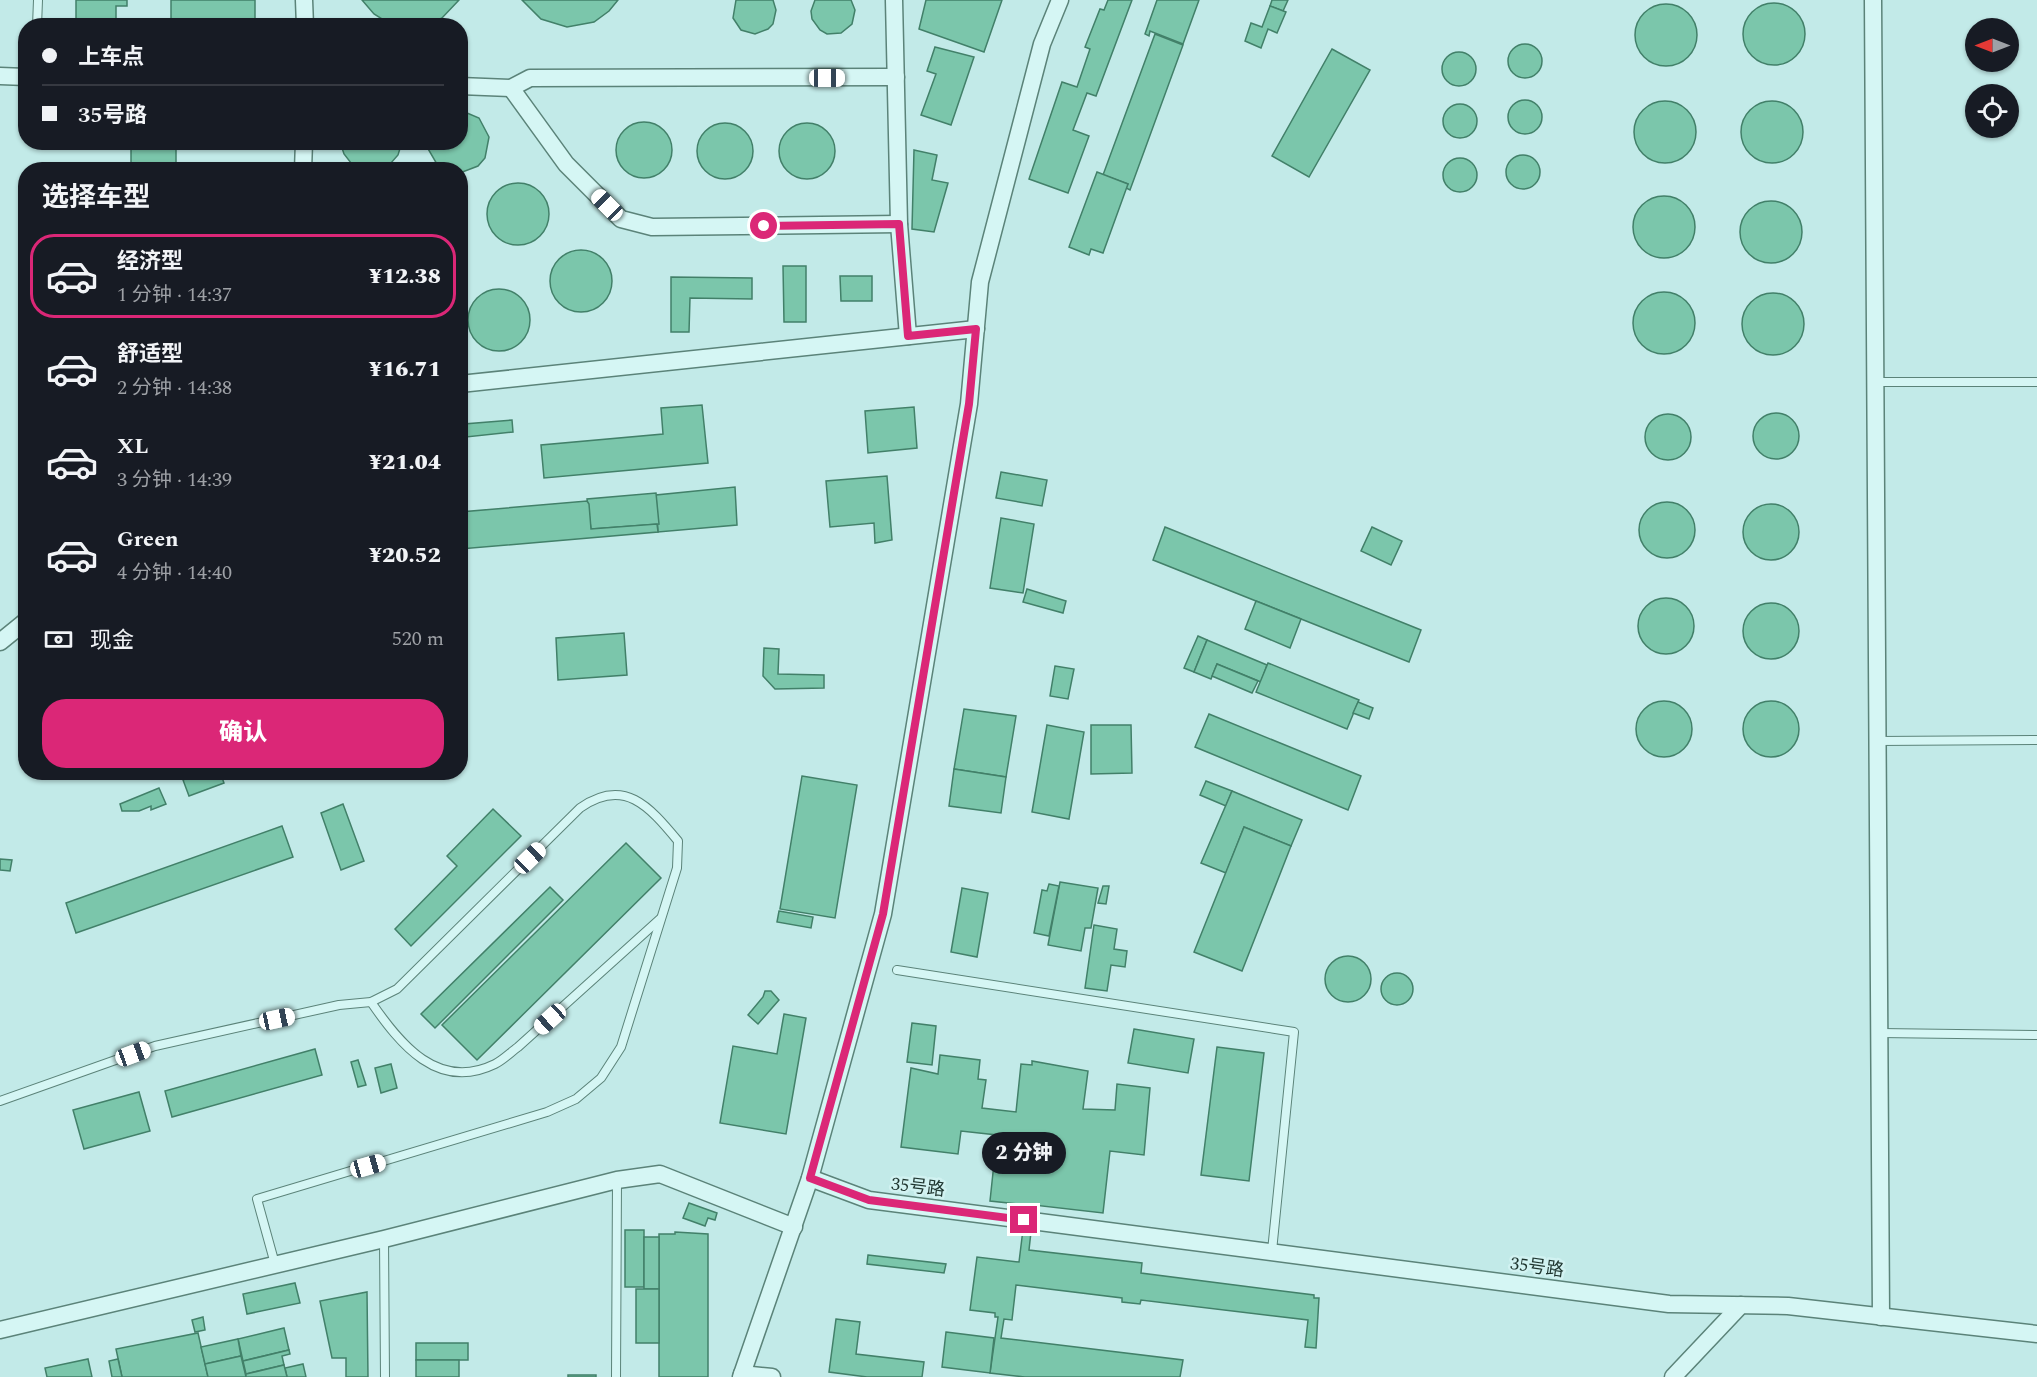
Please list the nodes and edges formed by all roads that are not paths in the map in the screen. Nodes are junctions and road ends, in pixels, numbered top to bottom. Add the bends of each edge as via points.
1 (38, 0) edge
2 (304, 0) edge
3 (894, 0) edge
4 (1060, 0) edge
5 (1873, 0) edge
6 (37, 18) edge
7 (305, 18) edge
8 (0, 76) edge
9 (18, 77) edge
10 (896, 77) junction
11 (468, 86) edge
12 (511, 88) junction
13 (899, 224) junction
14 (976, 329) junction
15 (908, 336) junction
16 (1874, 382) junction
17 (2037, 382) edge
18 (468, 383) edge
19 (18, 627) edge
20 (0, 642) edge
21 (2037, 740) edge
22 (1877, 741) junction
23 (661, 919) junction
24 (897, 970) dead end
25 (370, 1002) junction
26 (1880, 1033) junction
27 (2037, 1035) edge
28 (0, 1101) edge
29 (810, 1178) junction
30 (617, 1180) junction
31 (794, 1227) junction
32 (384, 1239) junction
33 (1272, 1251) junction
34 (275, 1264) junction
35 (1741, 1305) junction
36 (1881, 1317) junction
37 (0, 1330) edge
38 (2037, 1334) edge
39 (741, 1375) edge
40 (385, 1377) edge
41 (616, 1377) edge
42 (772, 1377) edge
43 (1673, 1377) edge

1 - 6 lane
2 - 7 street
3 - 10 street
4 - 14 street via 1042,44 983,271
5 - 16 street
8 - 9 street
10 - 12 street via 530,78
10 - 13 street
11 - 12 street
12 - 13 street via 566,164 621,219 652,227
13 - 15 street
14 - 15 street
14 - 29 street via 969,404 883,914
15 - 18 street
16 - 17 lane
16 - 22 street
19 - 20 street
21 - 22 lane
22 - 26 street
23 - 25 lane via 495,1064 470,1071 444,1071 418,1059
23 - 25 lane via 677,868 678,841 649,810 627,794 594,798 397,989
23 - 34 lane via 621,1047 601,1078 576,1099 547,1112 257,1199
24 - 33 lane via 1294,1032
25 - 28 lane via 339,1005 155,1046
26 - 27 lane
26 - 36 street
29 - 31 street
29 - 33 street, 35号路 via 869,1200
30 - 31 street via 660,1174
30 - 32 street
30 - 41 lane
31 - 39 street
32 - 34 street
32 - 40 lane
33 - 35 street, 35号路 via 1669,1304
34 - 37 street
35 - 36 street, 35号路 via 1788,1306
35 - 43 street
36 - 38 street, 35号路
39 - 42 street

